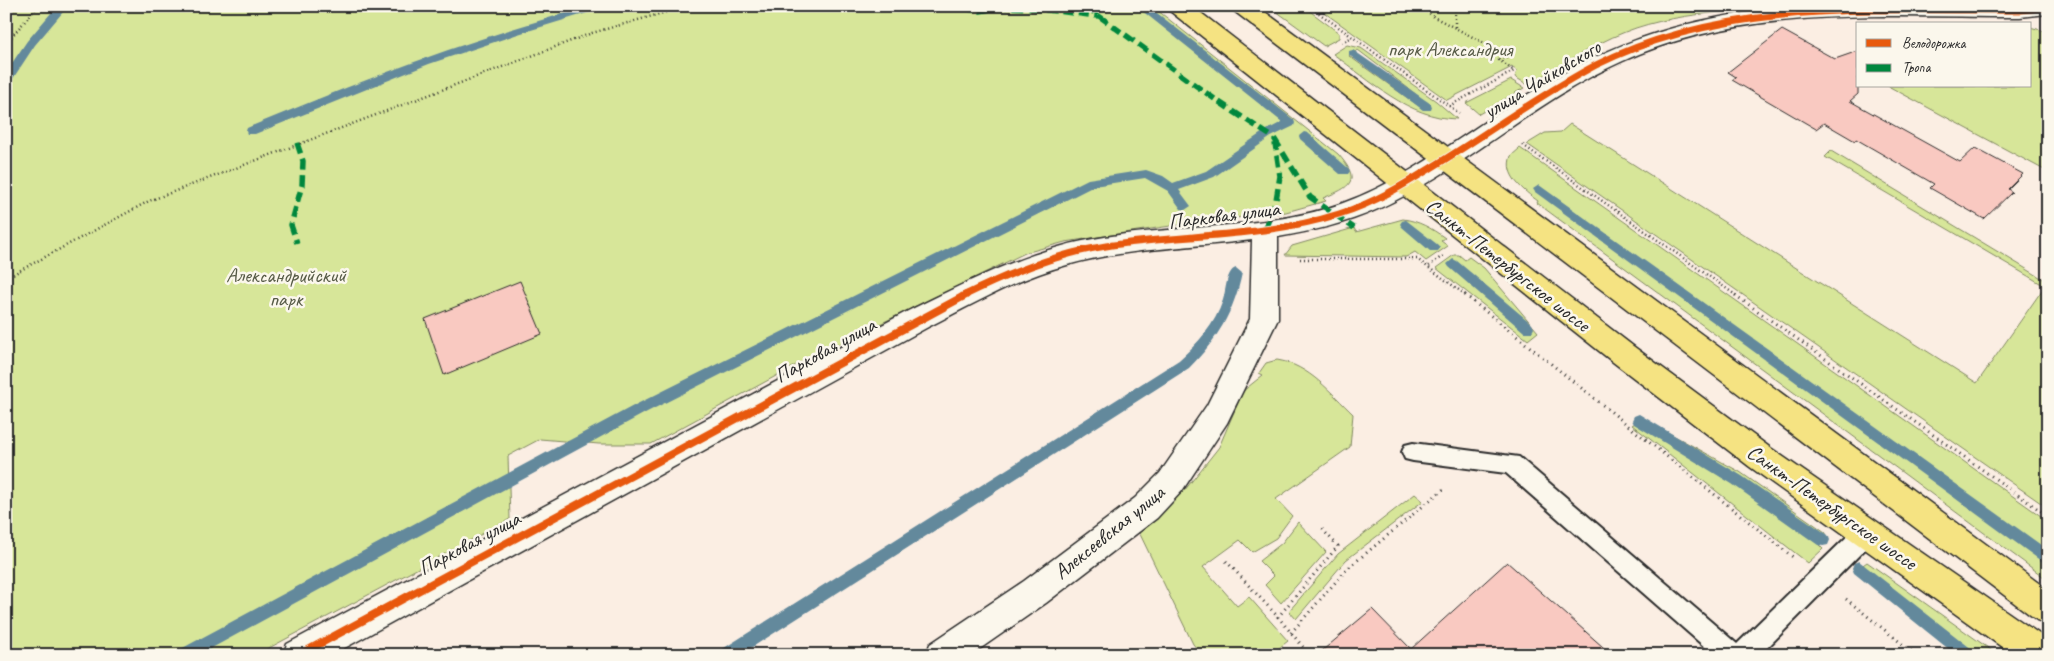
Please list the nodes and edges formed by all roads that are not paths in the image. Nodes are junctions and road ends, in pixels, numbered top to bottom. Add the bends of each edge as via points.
1 (1178, 6) edge
2 (1242, 6) edge
3 (2048, 7) edge
4 (2020, 10) junction
5 (2048, 19) edge
6 (1446, 158) junction
7 (1405, 184) junction
8 (1266, 230) junction
9 (1414, 452) road end
10 (1867, 532) junction
11 (2048, 609) edge
12 (299, 655) edge
13 (942, 655) edge
14 (1732, 655) edge
15 (1743, 655) edge
16 (2041, 655) edge

1 - 7 main road
2 - 6 main road
3 - 4 street, улица Чайковского
4 - 5 street
4 - 6 street, улица Чайковского via 1829,12 1749,17 1664,35 1615,55 1570,80
6 - 7 street, Санкт-Петербургское шоссе
6 - 11 main road
7 - 8 street, Парковая улица via 1377,201 1334,216
7 - 10 main road, Санкт-Петербургское шоссе via 1761,458
8 - 12 street, Парковая улица via 1070,254 979,288
8 - 13 street, Алексеевская улица via 1264,319 1217,414 1171,482 1146,508 1034,592
9 - 14 lane via 1511,464
10 - 15 lane
10 - 16 main road, Санкт-Петербургское шоссе

